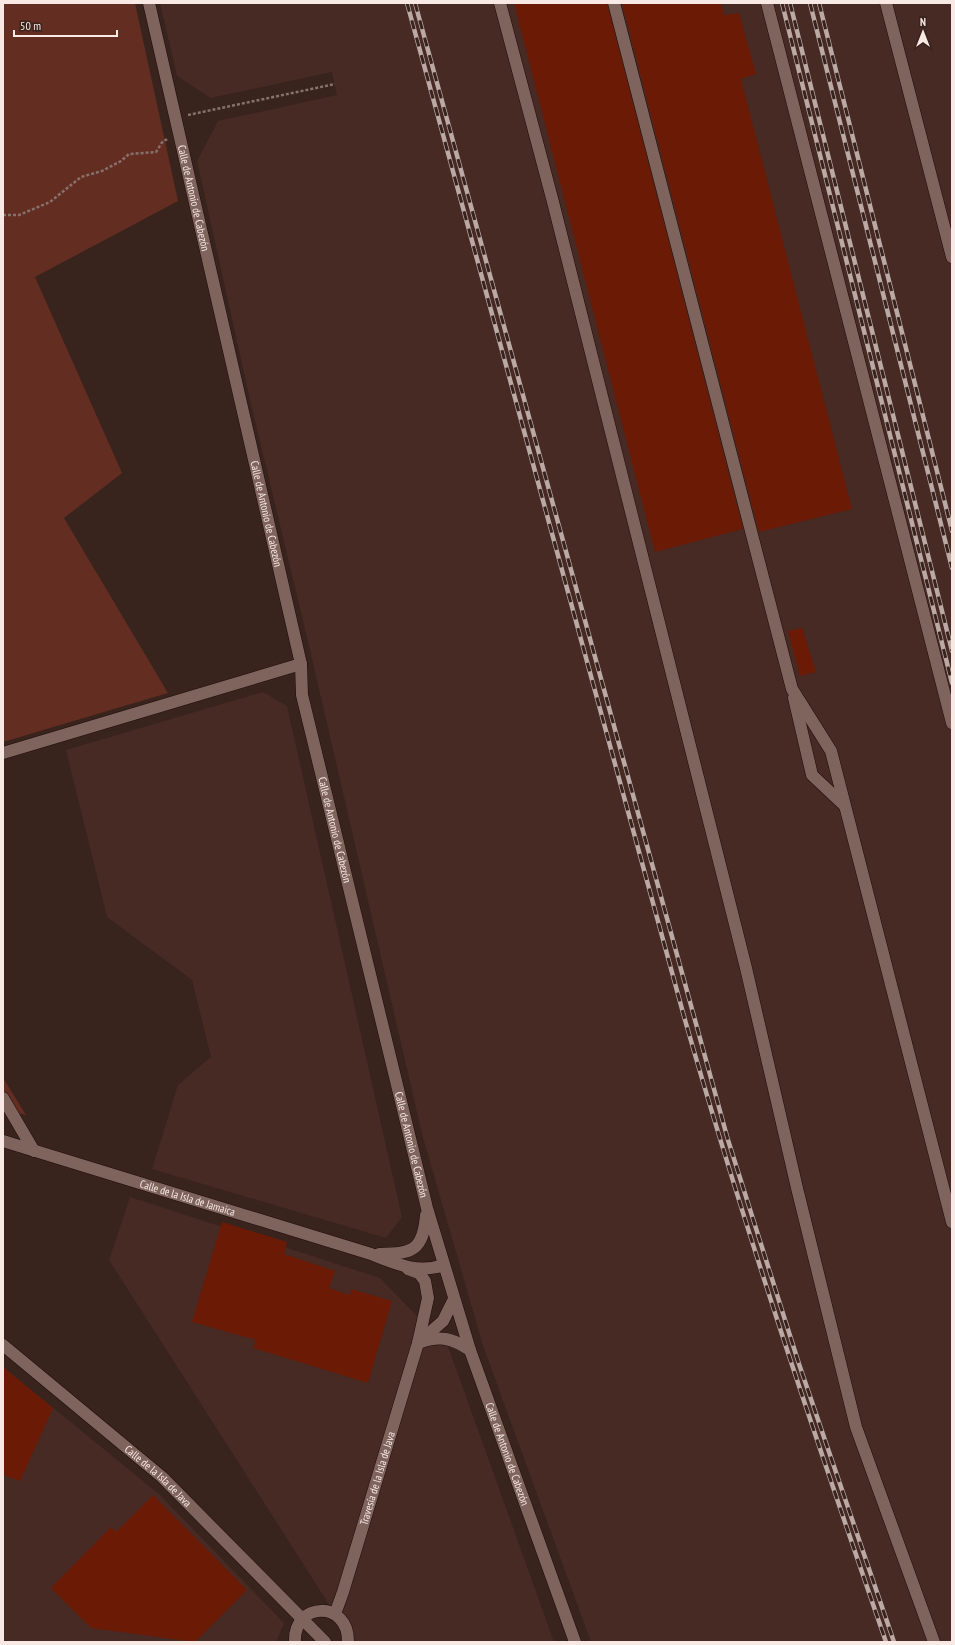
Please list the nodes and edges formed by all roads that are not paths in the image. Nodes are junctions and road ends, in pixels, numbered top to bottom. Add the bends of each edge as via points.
1 (149, 3) edge
2 (500, 3) edge
3 (614, 3) edge
4 (767, 3) edge
5 (886, 3) edge
6 (952, 257) edge
7 (301, 664) junction
8 (792, 689) junction
9 (952, 723) edge
10 (3, 753) edge
11 (845, 806) junction
12 (3, 1098) edge
13 (3, 1141) edge
14 (34, 1150) junction
15 (427, 1208) junction
16 (952, 1222) edge
17 (372, 1254) junction
18 (444, 1265) junction
19 (404, 1267) junction
20 (454, 1299) junction
21 (418, 1343) junction
22 (3, 1345) edge
23 (470, 1350) junction
24 (335, 1614) junction
25 (302, 1618) junction
26 (295, 1642) edge
27 (325, 1642) edge
28 (348, 1642) edge
29 (575, 1642) edge
30 (934, 1642) edge

1 - 7 street, Calle de Antonio de Cabezón
2 - 30 street via 553,202 746,968 856,1427
3 - 8 street
4 - 9 street
5 - 6 street
7 - 10 street
7 - 15 street, Calle de Antonio de Cabezón via 302,695
8 - 11 street via 831,751
8 - 11 street via 812,775
11 - 16 street
12 - 14 street
13 - 14 street, Calle de la Isla de Jamaica
14 - 17 street, Calle de la Isla de Jamaica
15 - 17 street, Calle de la Isla de Jamaica via 425,1231 416,1247 395,1254
15 - 18 street, Calle de Antonio de Cabezón
17 - 19 street, Calle de la Isla de Jamaica
18 - 19 street, Calle de la Isla de Jamaica via 433,1269
18 - 20 street, Calle de Antonio de Cabezón
19 - 21 street, Travesía de la Isla de Java via 419,1273 428,1289
20 - 21 street via 443,1321
20 - 23 street, Calle de Antonio de Cabezón
21 - 23 street via 431,1339 445,1339 456,1341
21 - 24 street, Travesía de la Isla de Java
22 - 25 street, Calle de la Isla de Java via 162,1477
23 - 29 street, Calle de Antonio de Cabezón
24 - 25 street via 318,1611
24 - 28 street via 346,1626
25 - 26 street via 294,1633
25 - 27 street, Calle de la Isla de Java

